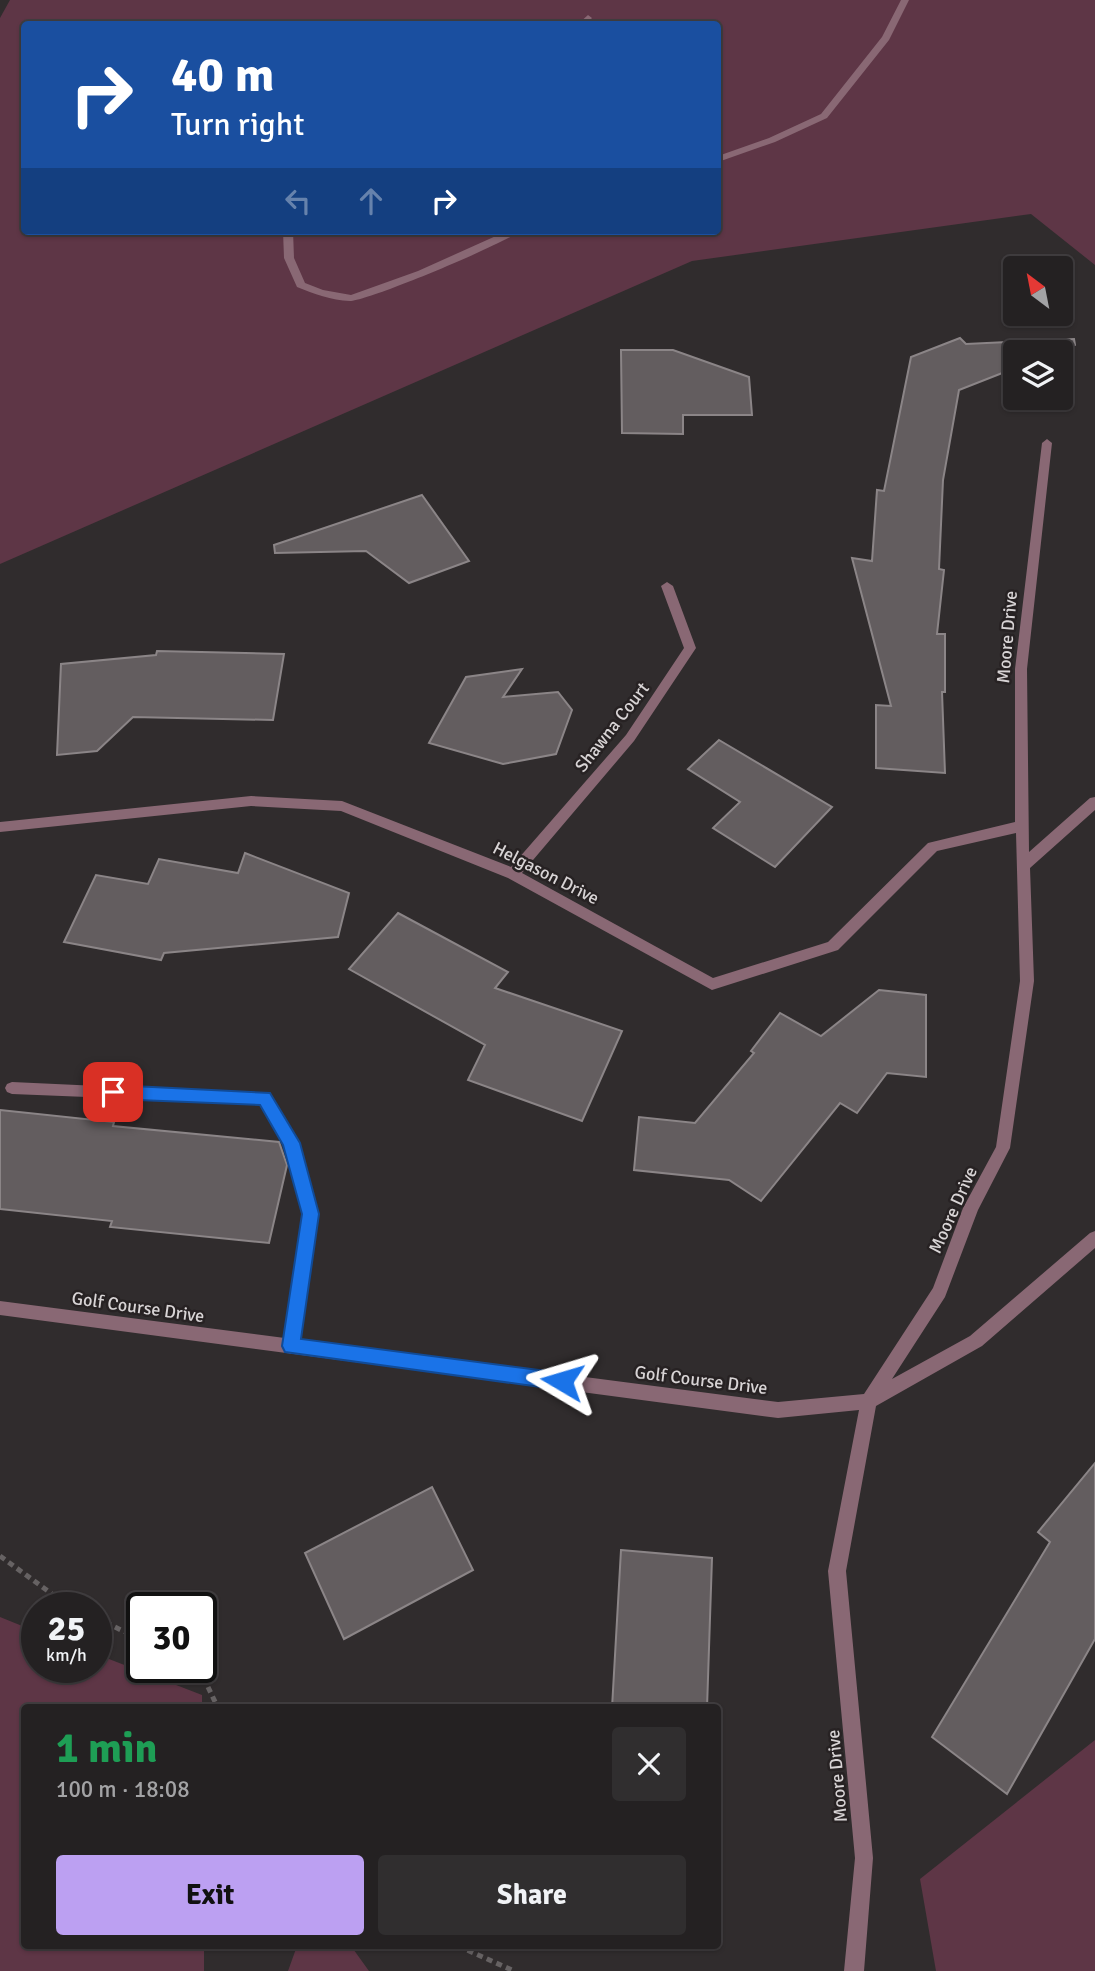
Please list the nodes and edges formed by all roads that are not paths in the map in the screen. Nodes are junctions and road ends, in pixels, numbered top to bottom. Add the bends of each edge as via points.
1 (905, 0) edge
2 (721, 158) edge
3 (288, 235) edge
4 (506, 235) edge
5 (1047, 443) dead end
6 (667, 586) dead end
7 (1095, 802) edge
8 (1022, 826) junction
9 (0, 827) edge
10 (1023, 866) junction
11 (513, 874) junction
12 (12, 1088) dead end
13 (1095, 1238) edge
14 (0, 1308) edge
15 (291, 1346) junction
16 (869, 1401) junction
17 (854, 1971) edge

1 - 2 street via 886,38 824,116
3 - 4 street via 289,258 301,285 352,298
5 - 8 street, Moore Drive via 1021,669
6 - 11 street, Shawna Court via 690,648 630,737
7 - 10 street
8 - 10 street, Moore Drive
8 - 11 street, Helgason Drive via 933,848 833,946 712,984
9 - 11 street, Helgason Drive via 251,801 342,806
10 - 16 street, Moore Drive via 1027,981 1003,1148 971,1208 939,1292
12 - 15 street via 264,1098 291,1143 310,1214
13 - 16 street, Golf Course Drive via 976,1341
14 - 15 street, Golf Course Drive
15 - 16 street, Golf Course Drive via 778,1410
16 - 17 street, Moore Drive via 837,1571 864,1857

